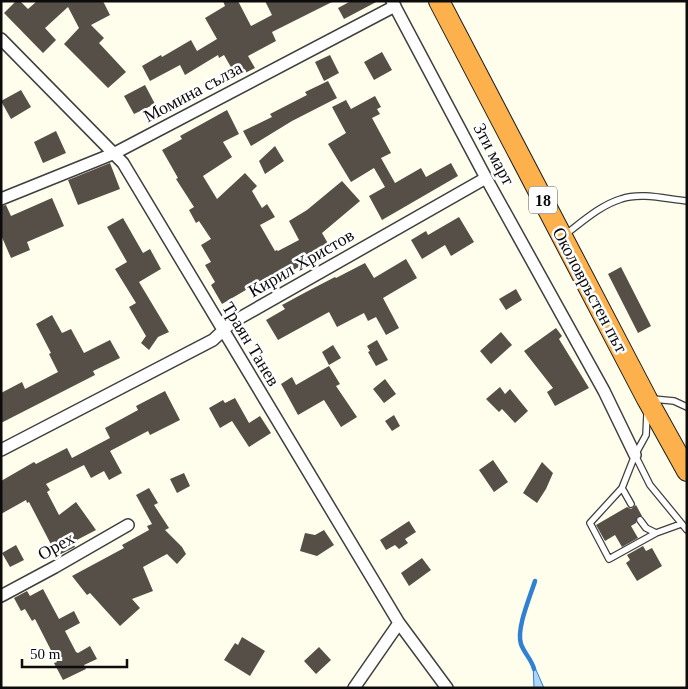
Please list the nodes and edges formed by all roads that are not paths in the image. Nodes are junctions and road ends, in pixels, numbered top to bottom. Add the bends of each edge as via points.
1 (439, 1) edge
2 (394, 4) edge
3 (1, 39) edge
4 (115, 153) junction
5 (486, 178) junction
6 (1, 199) edge
7 (687, 201) edge
8 (562, 236) junction
9 (223, 330) junction
10 (647, 399) junction
11 (687, 407) edge
12 (1, 450) edge
13 (635, 455) junction
14 (687, 471) edge
15 (622, 488) junction
16 (632, 504) dead end
17 (640, 520) dead end
18 (681, 524) junction
19 (128, 525) dead end
20 (687, 530) edge
21 (656, 533) junction
22 (1, 596) edge
23 (399, 623) junction
24 (354, 688) edge
25 (447, 688) edge

1 - 8 highway, Околовръстен път / 18
2 - 4 street, Момина сълза
2 - 5 street, 3ти март
3 - 4 street, Траян Танев
4 - 6 street, Момина сълза
4 - 9 street, Траян Танев
5 - 9 street, Кирил Христов via 231,322
5 - 13 street, 3ти март via 604,391
7 - 8 lane via 642,196 623,198 608,204
8 - 10 highway, Околовръстен път / 18
9 - 12 street, Кирил Христов via 213,340
9 - 23 street, Траян Танев
10 - 11 lane via 674,401
10 - 13 lane via 646,435
10 - 14 highway, Околовръстен път / 18
13 - 15 lane
13 - 18 lane, 3ти март via 650,485
15 - 16 lane
15 - 21 lane via 590,523 609,559
17 - 21 lane
18 - 20 lane, 3ти март
18 - 21 lane
19 - 22 street, Орех
23 - 24 street
23 - 25 street, Траян Танев

